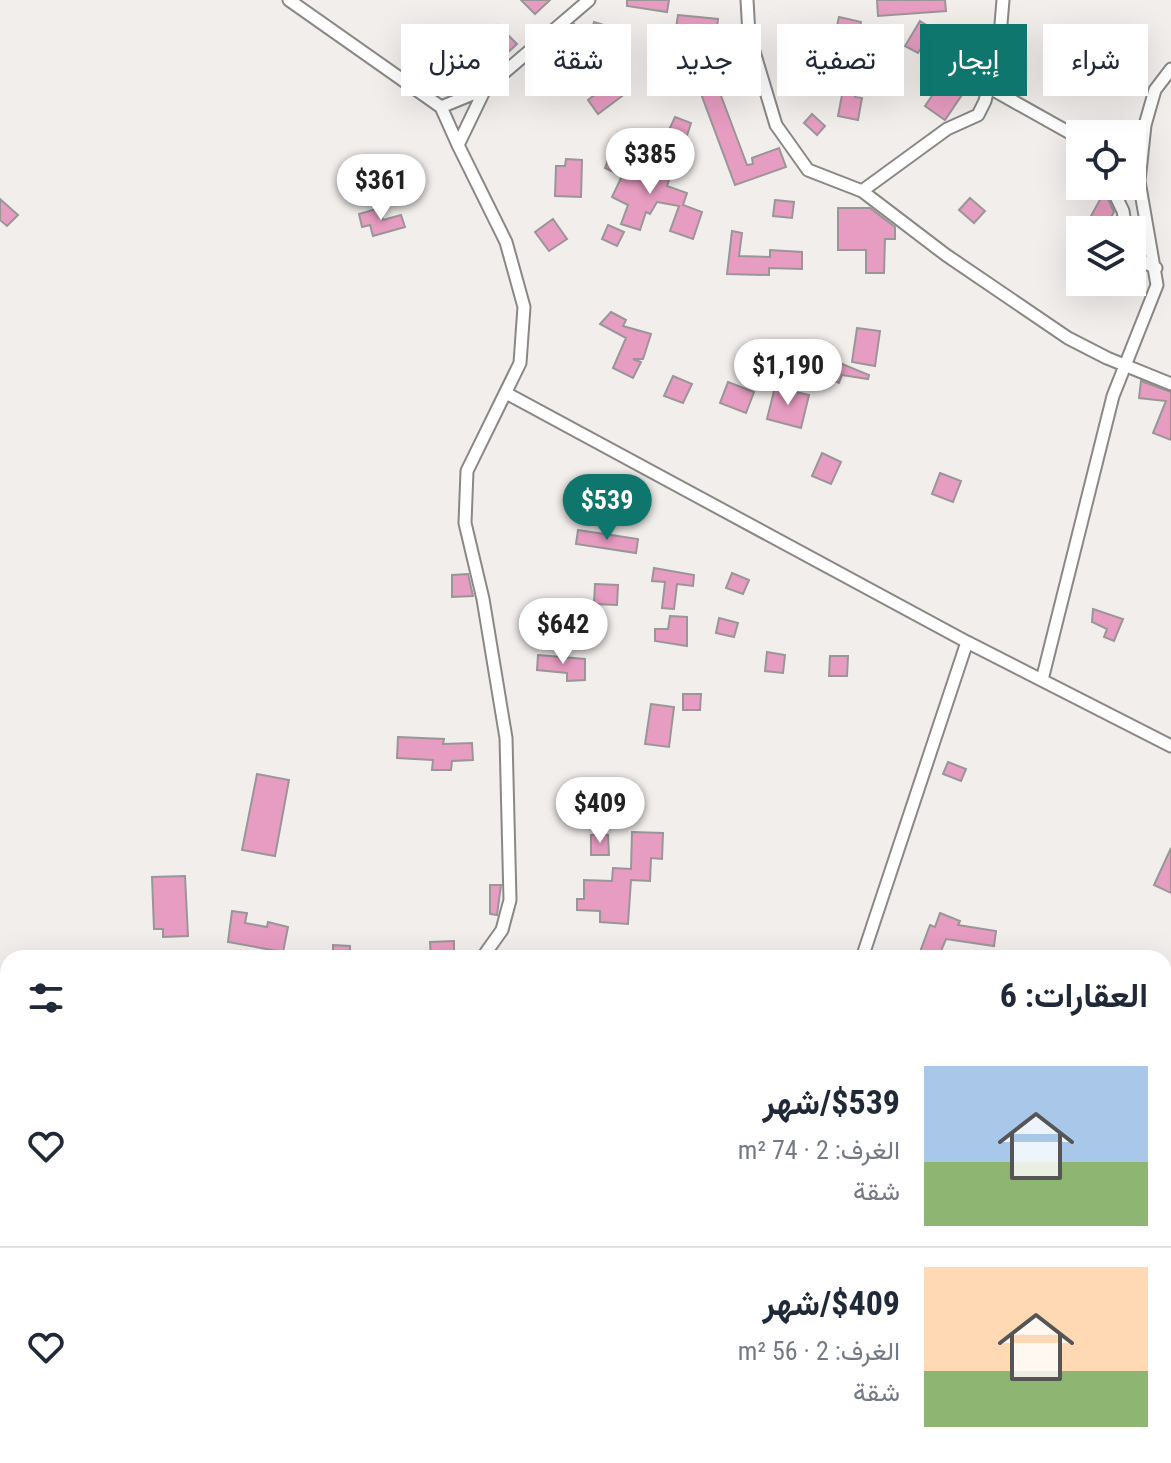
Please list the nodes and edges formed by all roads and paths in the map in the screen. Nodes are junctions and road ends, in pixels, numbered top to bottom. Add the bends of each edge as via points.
1 (289, 0) edge
2 (589, 0) edge
3 (747, 0) edge
4 (1003, 0) edge
5 (1002, 24) edge
6 (509, 68) edge
7 (1171, 69) edge
8 (468, 96) edge
9 (482, 96) edge
10 (985, 96) edge
11 (1004, 96) edge
12 (441, 107) junction
13 (1066, 131) edge
14 (458, 145) junction
15 (862, 191) junction
16 (1146, 263) edge
17 (1156, 268) junction
18 (1126, 365) junction
19 (1171, 384) edge
20 (506, 393) junction
21 (967, 642) junction
22 (1042, 680) junction
23 (1171, 746) edge
24 (488, 950) edge
25 (865, 950) edge

1 - 12 street
2 - 6 street
3 - 15 street via 749,35 776,125 788,145 808,170
4 - 5 street
7 - 17 street via 1155,90 1139,181
8 - 12 street
9 - 14 street
10 - 15 street via 978,115 947,129
11 - 13 street
12 - 14 street
14 - 20 street via 506,242 524,307 520,363
15 - 18 street via 1068,338
16 - 17 street
17 - 18 street via 1154,295
18 - 19 street
18 - 22 street via 1113,396
20 - 21 street
20 - 24 street via 467,471 465,510 506,738 510,900 502,930
21 - 22 street
21 - 25 street
22 - 23 street

